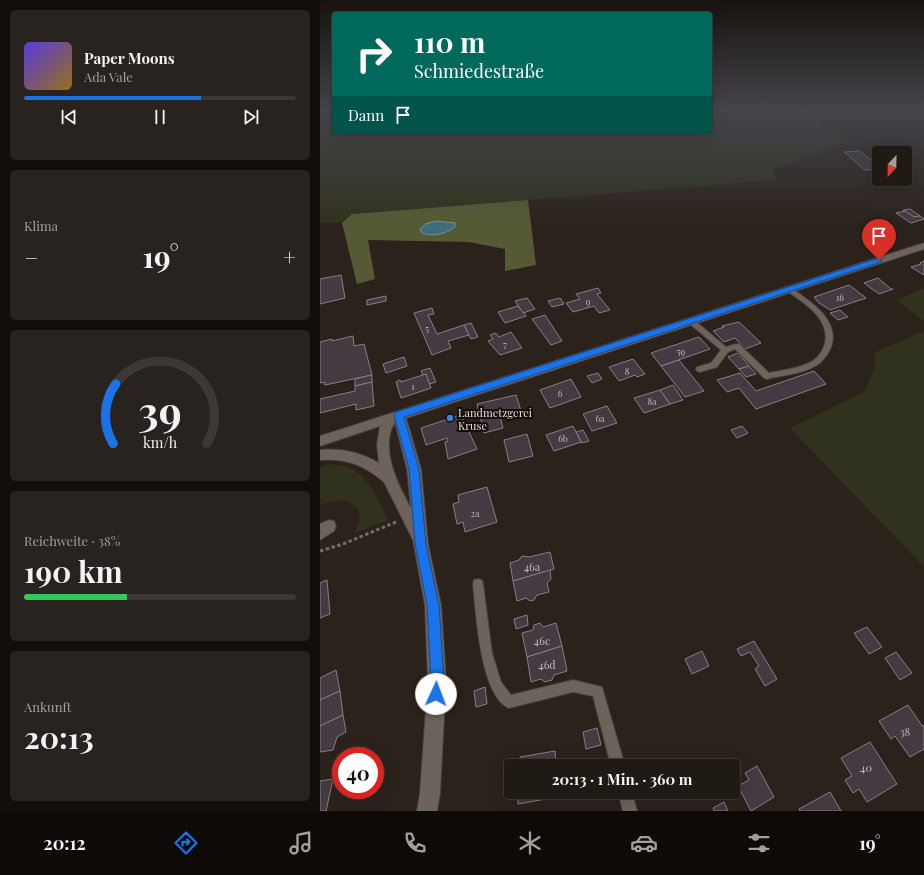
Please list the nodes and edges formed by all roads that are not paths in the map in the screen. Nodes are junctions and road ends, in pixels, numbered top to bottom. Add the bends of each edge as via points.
1 (924, 246) edge
2 (789, 290) junction
3 (692, 322) junction
4 (724, 350) junction
5 (700, 369) dead end
6 (394, 416) junction
7 (320, 441) edge
8 (320, 455) edge
9 (390, 479) junction
10 (421, 544) junction
11 (478, 584) dead end
12 (616, 759) edge
13 (627, 799) edge
14 (428, 811) edge
15 (630, 811) edge

1 - 2 main road
2 - 3 main road
2 - 4 lane via 818,312 828,326 830,341 827,351 816,362 767,376 736,346
3 - 4 lane
3 - 6 main road
4 - 5 lane via 714,365
6 - 7 main road
6 - 9 main road via 383,445
6 - 10 main road via 414,469
8 - 9 main road via 343,453 357,456 377,467
9 - 10 main road
10 - 14 main road via 433,605 437,680
11 - 12 lane via 486,653 496,685 509,702 573,686 598,691
13 - 15 lane

